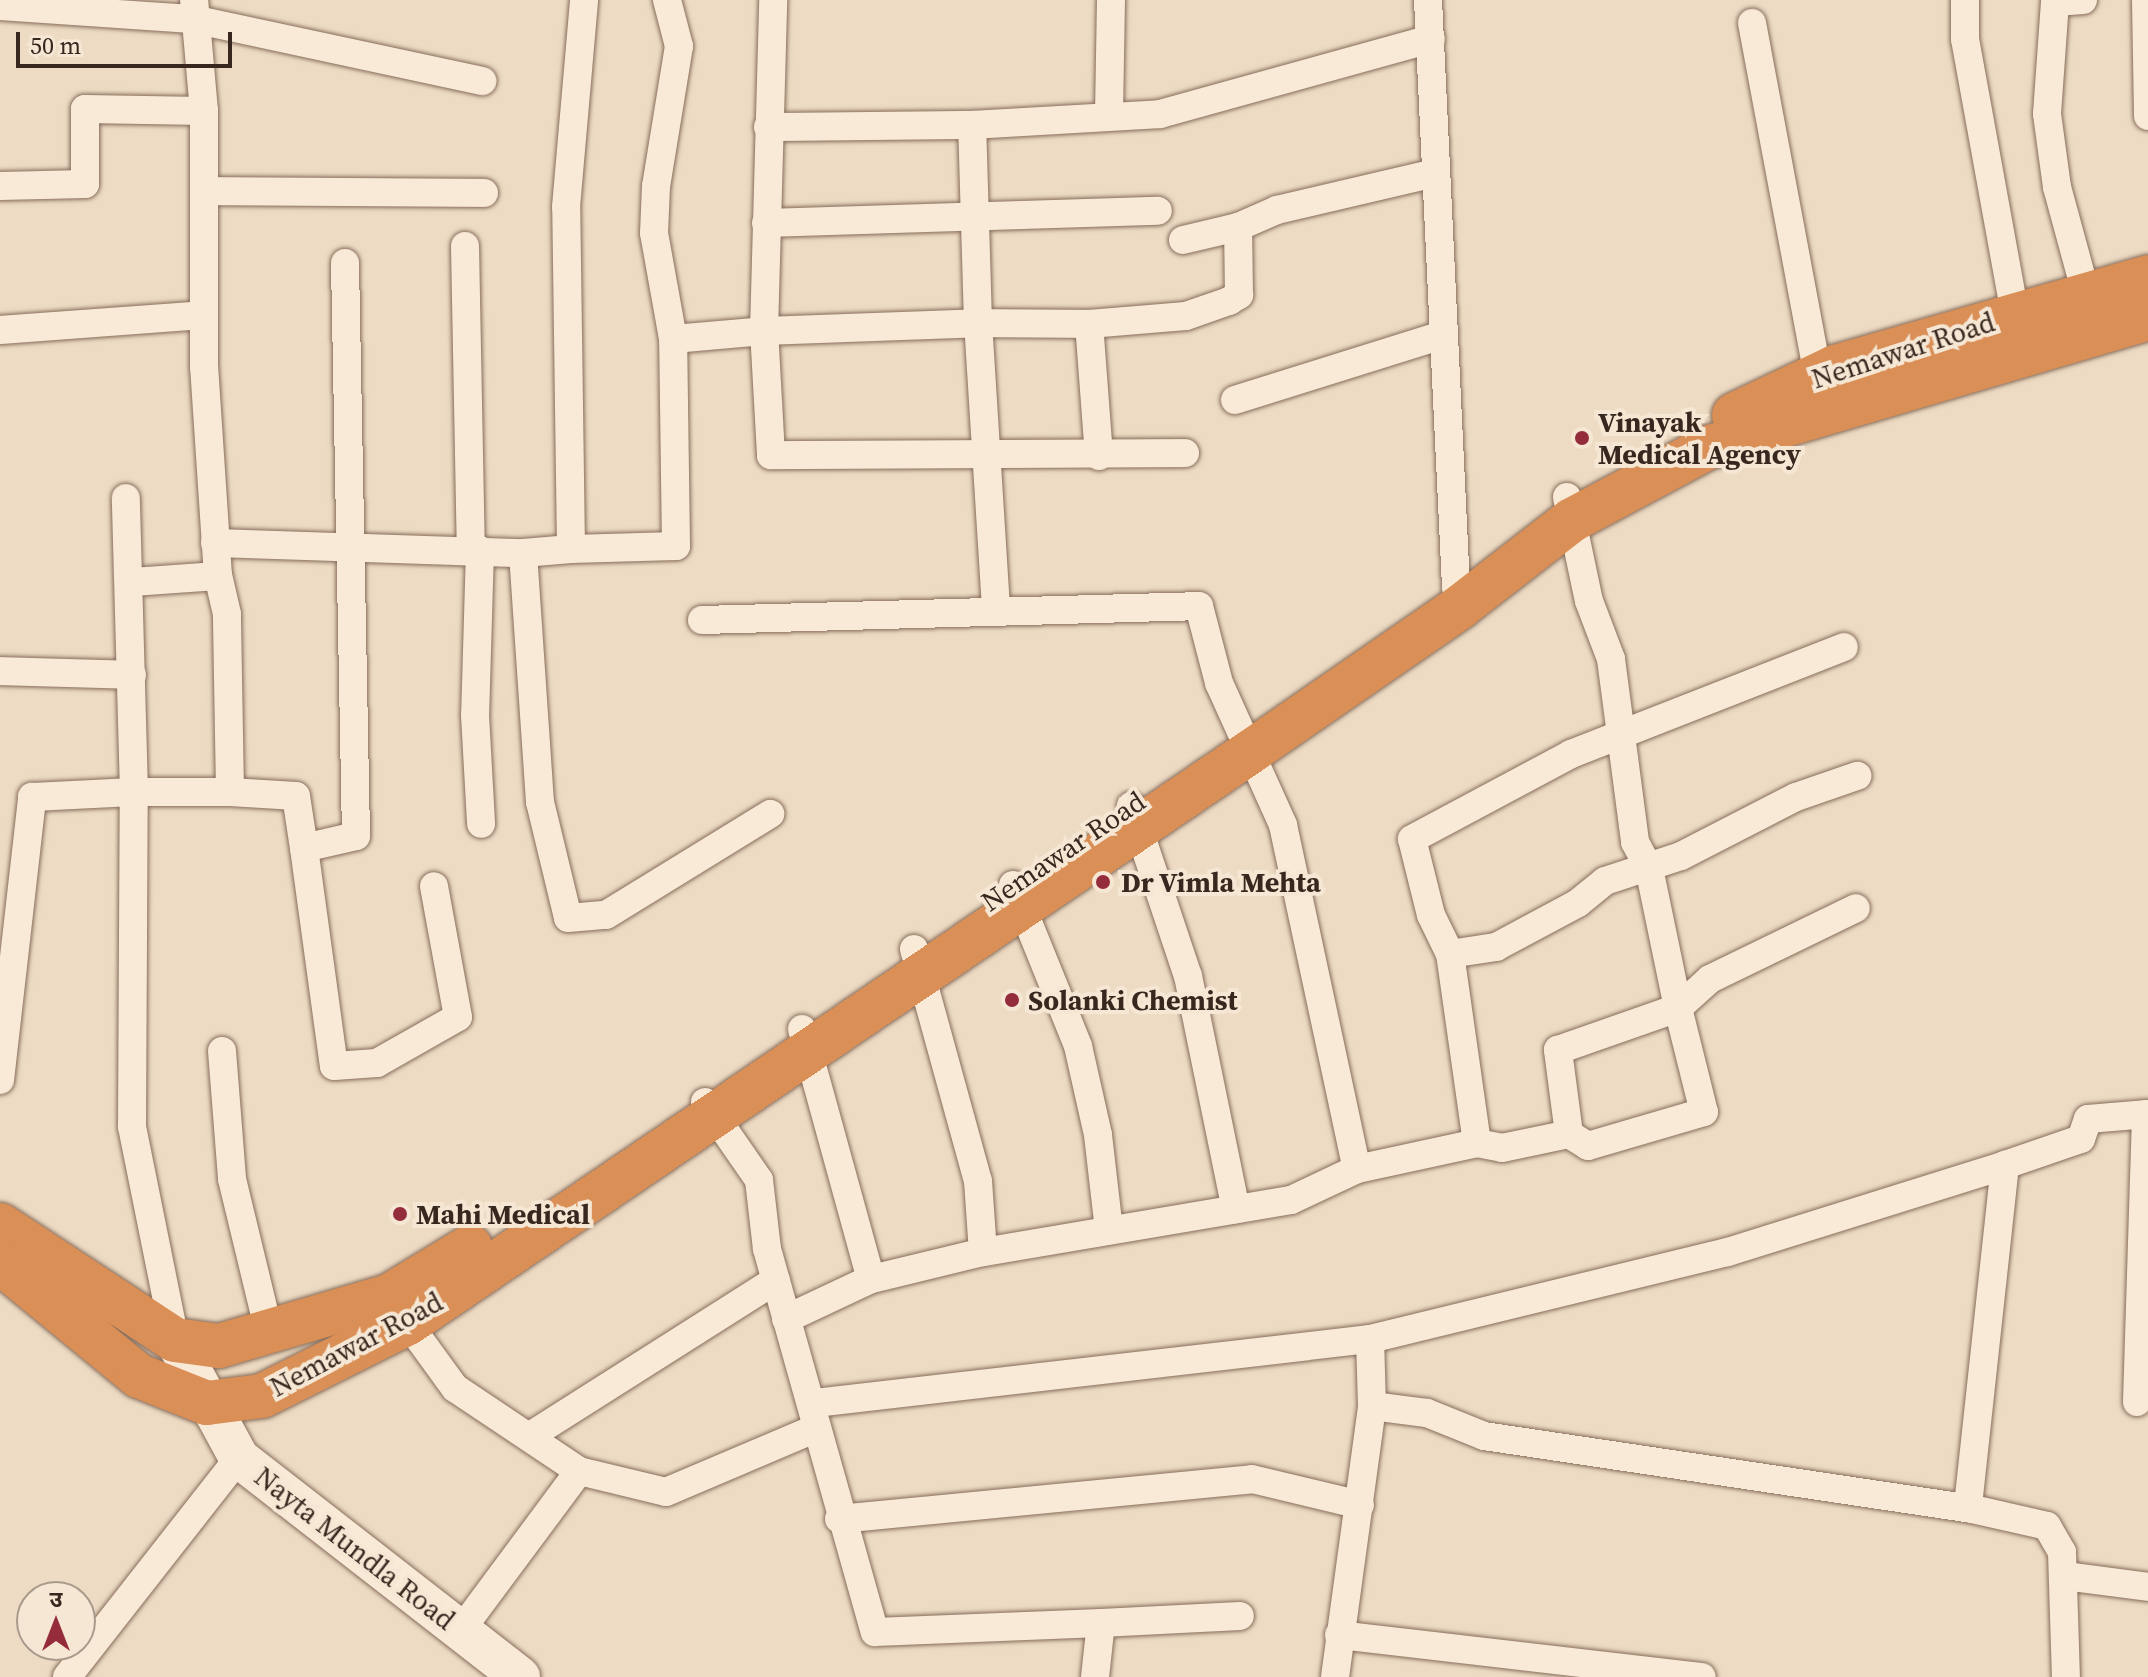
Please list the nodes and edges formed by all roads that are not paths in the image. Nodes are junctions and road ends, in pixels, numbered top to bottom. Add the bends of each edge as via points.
1 (584, 0) edge
2 (667, 0) edge
3 (773, 0) edge
4 (1111, 0) edge
5 (1428, 0) edge
6 (1965, 0) edge
7 (2083, 0) edge
8 (2146, 0) edge
9 (0, 6) edge
10 (194, 10) edge
11 (1752, 23) dead end
12 (1431, 39) junction
13 (482, 81) dead end
14 (204, 111) junction
15 (1109, 114) junction
16 (2148, 116) edge
17 (972, 125) junction
18 (768, 127) junction
19 (1435, 173) junction
20 (0, 186) edge
21 (204, 191) junction
22 (484, 193) dead end
23 (1158, 211) dead end
24 (973, 220) junction
25 (766, 223) junction
26 (1238, 227) junction
27 (1183, 240) dead end
28 (465, 246) dead end
29 (345, 263) dead end
30 (2148, 277) edge
31 (2086, 294) junction
32 (202, 315) junction
33 (2015, 315) junction
34 (2148, 318) edge
35 (978, 323) junction
36 (1089, 324) junction
37 (0, 330) edge
38 (764, 331) junction
39 (1443, 335) junction
40 (673, 339) junction
41 (1818, 374) junction
42 (1235, 400) dead end
43 (988, 452) junction
44 (1185, 453) dead end
45 (1099, 456) junction
46 (126, 498) dead end
47 (1570, 508) junction
48 (215, 543) junction
49 (350, 544) junction
50 (476, 549) junction
51 (571, 549) junction
52 (523, 553) junction
53 (218, 576) junction
54 (132, 582) junction
55 (1456, 587) junction
56 (996, 608) junction
57 (702, 620) dead end
58 (1844, 647) dead end
59 (0, 671) edge
60 (132, 675) junction
61 (1249, 740) junction
62 (1618, 740) junction
63 (1857, 776) dead end
64 (134, 792) junction
65 (230, 792) junction
66 (770, 814) dead end
67 (1134, 816) junction
68 (481, 824) dead end
69 (304, 848) junction
70 (1649, 868) junction
71 (434, 886) dead end
72 (1018, 896) junction
73 (1856, 908) dead end
74 (1450, 954) junction
75 (918, 962) junction
76 (1678, 1008) junction
77 (805, 1040) junction
78 (222, 1051) dead end
79 (0, 1080) edge
80 (708, 1106) junction
81 (2147, 1114) edge
82 (1569, 1134) junction
83 (1477, 1143) junction
84 (2005, 1165) junction
85 (1357, 1169) junction
86 (1236, 1209) junction
87 (0, 1225) edge
88 (1109, 1230) junction
89 (983, 1252) junction
90 (0, 1262) edge
91 (871, 1279) junction
92 (776, 1280) junction
93 (2145, 1289) edge
94 (398, 1310) junction
95 (786, 1319) junction
96 (270, 1336) junction
97 (1370, 1339) junction
98 (175, 1340) junction
99 (2137, 1402) dead end
100 (207, 1403) junction
101 (1372, 1406) junction
102 (816, 1415) junction
103 (530, 1436) junction
104 (239, 1458) junction
105 (579, 1471) junction
106 (1360, 1505) junction
107 (1968, 1508) junction
108 (839, 1519) junction
109 (2065, 1576) junction
110 (2148, 1587) edge
111 (1240, 1616) dead end
112 (1101, 1623) junction
113 (461, 1630) junction
114 (1339, 1635) junction
115 (67, 1677) edge
116 (520, 1677) edge
117 (1095, 1677) edge
118 (1335, 1677) edge
119 (1702, 1677) edge
120 (2066, 1677) edge

1 - 51 street via 566,207
2 - 40 street via 678,60 656,186 654,233
3 - 18 street
4 - 15 street
5 - 12 street
6 - 33 street via 1965,39
7 - 31 street via 2055,2 2047,114 2057,187
8 - 16 street
9 - 10 street
10 - 13 street
10 - 14 street
11 - 41 street
12 - 15 street via 1319,65 1160,114
12 - 19 street
14 - 20 street via 85,109 85,184
14 - 21 street
15 - 17 street
17 - 18 street
17 - 24 street
18 - 25 street
19 - 26 street via 1277,210
19 - 39 street
21 - 22 street
21 - 32 street
23 - 24 street
24 - 25 street
24 - 35 street
25 - 38 street
26 - 27 street
26 - 36 street via 1239,295 1186,316
28 - 50 street
29 - 49 street
30 - 31 highway, Nemawar Road
31 - 33 highway, Nemawar Road
32 - 37 street
32 - 48 street
33 - 41 highway, Nemawar Road
34 - 47 highway, Nemawar Road via 1841,404 1707,448
35 - 36 street
35 - 38 street
35 - 43 street
36 - 45 street
38 - 40 street
38 - 43 street via 771,455
39 - 42 street
39 - 55 street
40 - 51 street via 676,546
41 - 47 highway, Nemawar Road
43 - 45 street
43 - 56 street
44 - 45 street
46 - 54 street
47 - 55 highway, Nemawar Road
47 - 61 highway, Nemawar Road via 1460,607
47 - 62 street via 1589,601 1611,659
48 - 49 street
48 - 53 street
49 - 50 street
49 - 69 street via 356,836
50 - 52 street
50 - 68 street via 475,715
51 - 52 street
52 - 66 street via 540,802 568,918 606,915
53 - 54 street
53 - 65 street via 227,614
54 - 60 street
55 - 61 highway, Nemawar Road
56 - 57 street
56 - 61 street via 1199,606 1219,683
58 - 62 street
59 - 60 street
60 - 64 street
61 - 67 highway, Nemawar Road
61 - 85 street via 1283,825
62 - 70 street via 1635,842
62 - 74 street via 1571,754 1412,839 1431,915
63 - 70 street via 1796,797 1716,841
64 - 65 street
64 - 79 street via 32,797
64 - 98 street via 132,1127
65 - 69 street via 296,796
67 - 72 highway, Nemawar Road
67 - 86 street via 1188,976
69 - 71 street via 334,1066 377,1063 458,1017
70 - 74 street via 1605,881 1578,903 1496,947
70 - 76 street
72 - 75 highway, Nemawar Road
72 - 88 street via 1078,1046 1098,1135
73 - 76 street via 1710,979
74 - 83 street
75 - 77 highway, Nemawar Road
75 - 89 street via 978,1181
76 - 82 street via 1558,1050
76 - 82 street via 1704,1112 1588,1146
77 - 80 highway, Nemawar Road
77 - 91 street
78 - 96 street via 232,1179
80 - 92 street via 759,1180
80 - 94 highway, Nemawar Road
81 - 84 street via 2088,1119 2081,1139
81 - 93 street
82 - 83 street via 1502,1148
83 - 85 street
84 - 97 street via 1728,1252
84 - 107 street
85 - 86 street via 1291,1200
86 - 88 street
87 - 98 highway, Nemawar Road
88 - 89 street
89 - 91 street
90 - 100 highway via 139,1376
91 - 95 street
92 - 95 street
92 - 103 street
93 - 99 street
94 - 96 highway, Nemawar Road
94 - 100 highway, Nemawar Road via 262,1396
94 - 103 street via 455,1388
95 - 102 street
96 - 98 highway, Nemawar Road via 219,1346
97 - 101 street
97 - 102 street
98 - 100 main road, Nayta Mundla Road
100 - 104 main road, Nayta Mundla Road
101 - 106 street
101 - 107 street via 1427,1413 1484,1436
102 - 105 street via 666,1492
102 - 108 street
103 - 105 street
104 - 113 main road, Nayta Mundla Road
104 - 115 street
105 - 113 street
106 - 108 street via 1252,1479
106 - 114 street
107 - 109 street via 2047,1526 2062,1552
108 - 112 street via 852,1543 875,1632
109 - 110 street
109 - 120 street
111 - 112 street
112 - 117 street
113 - 116 main road, Nayta Mundla Road
114 - 118 street
114 - 119 street

